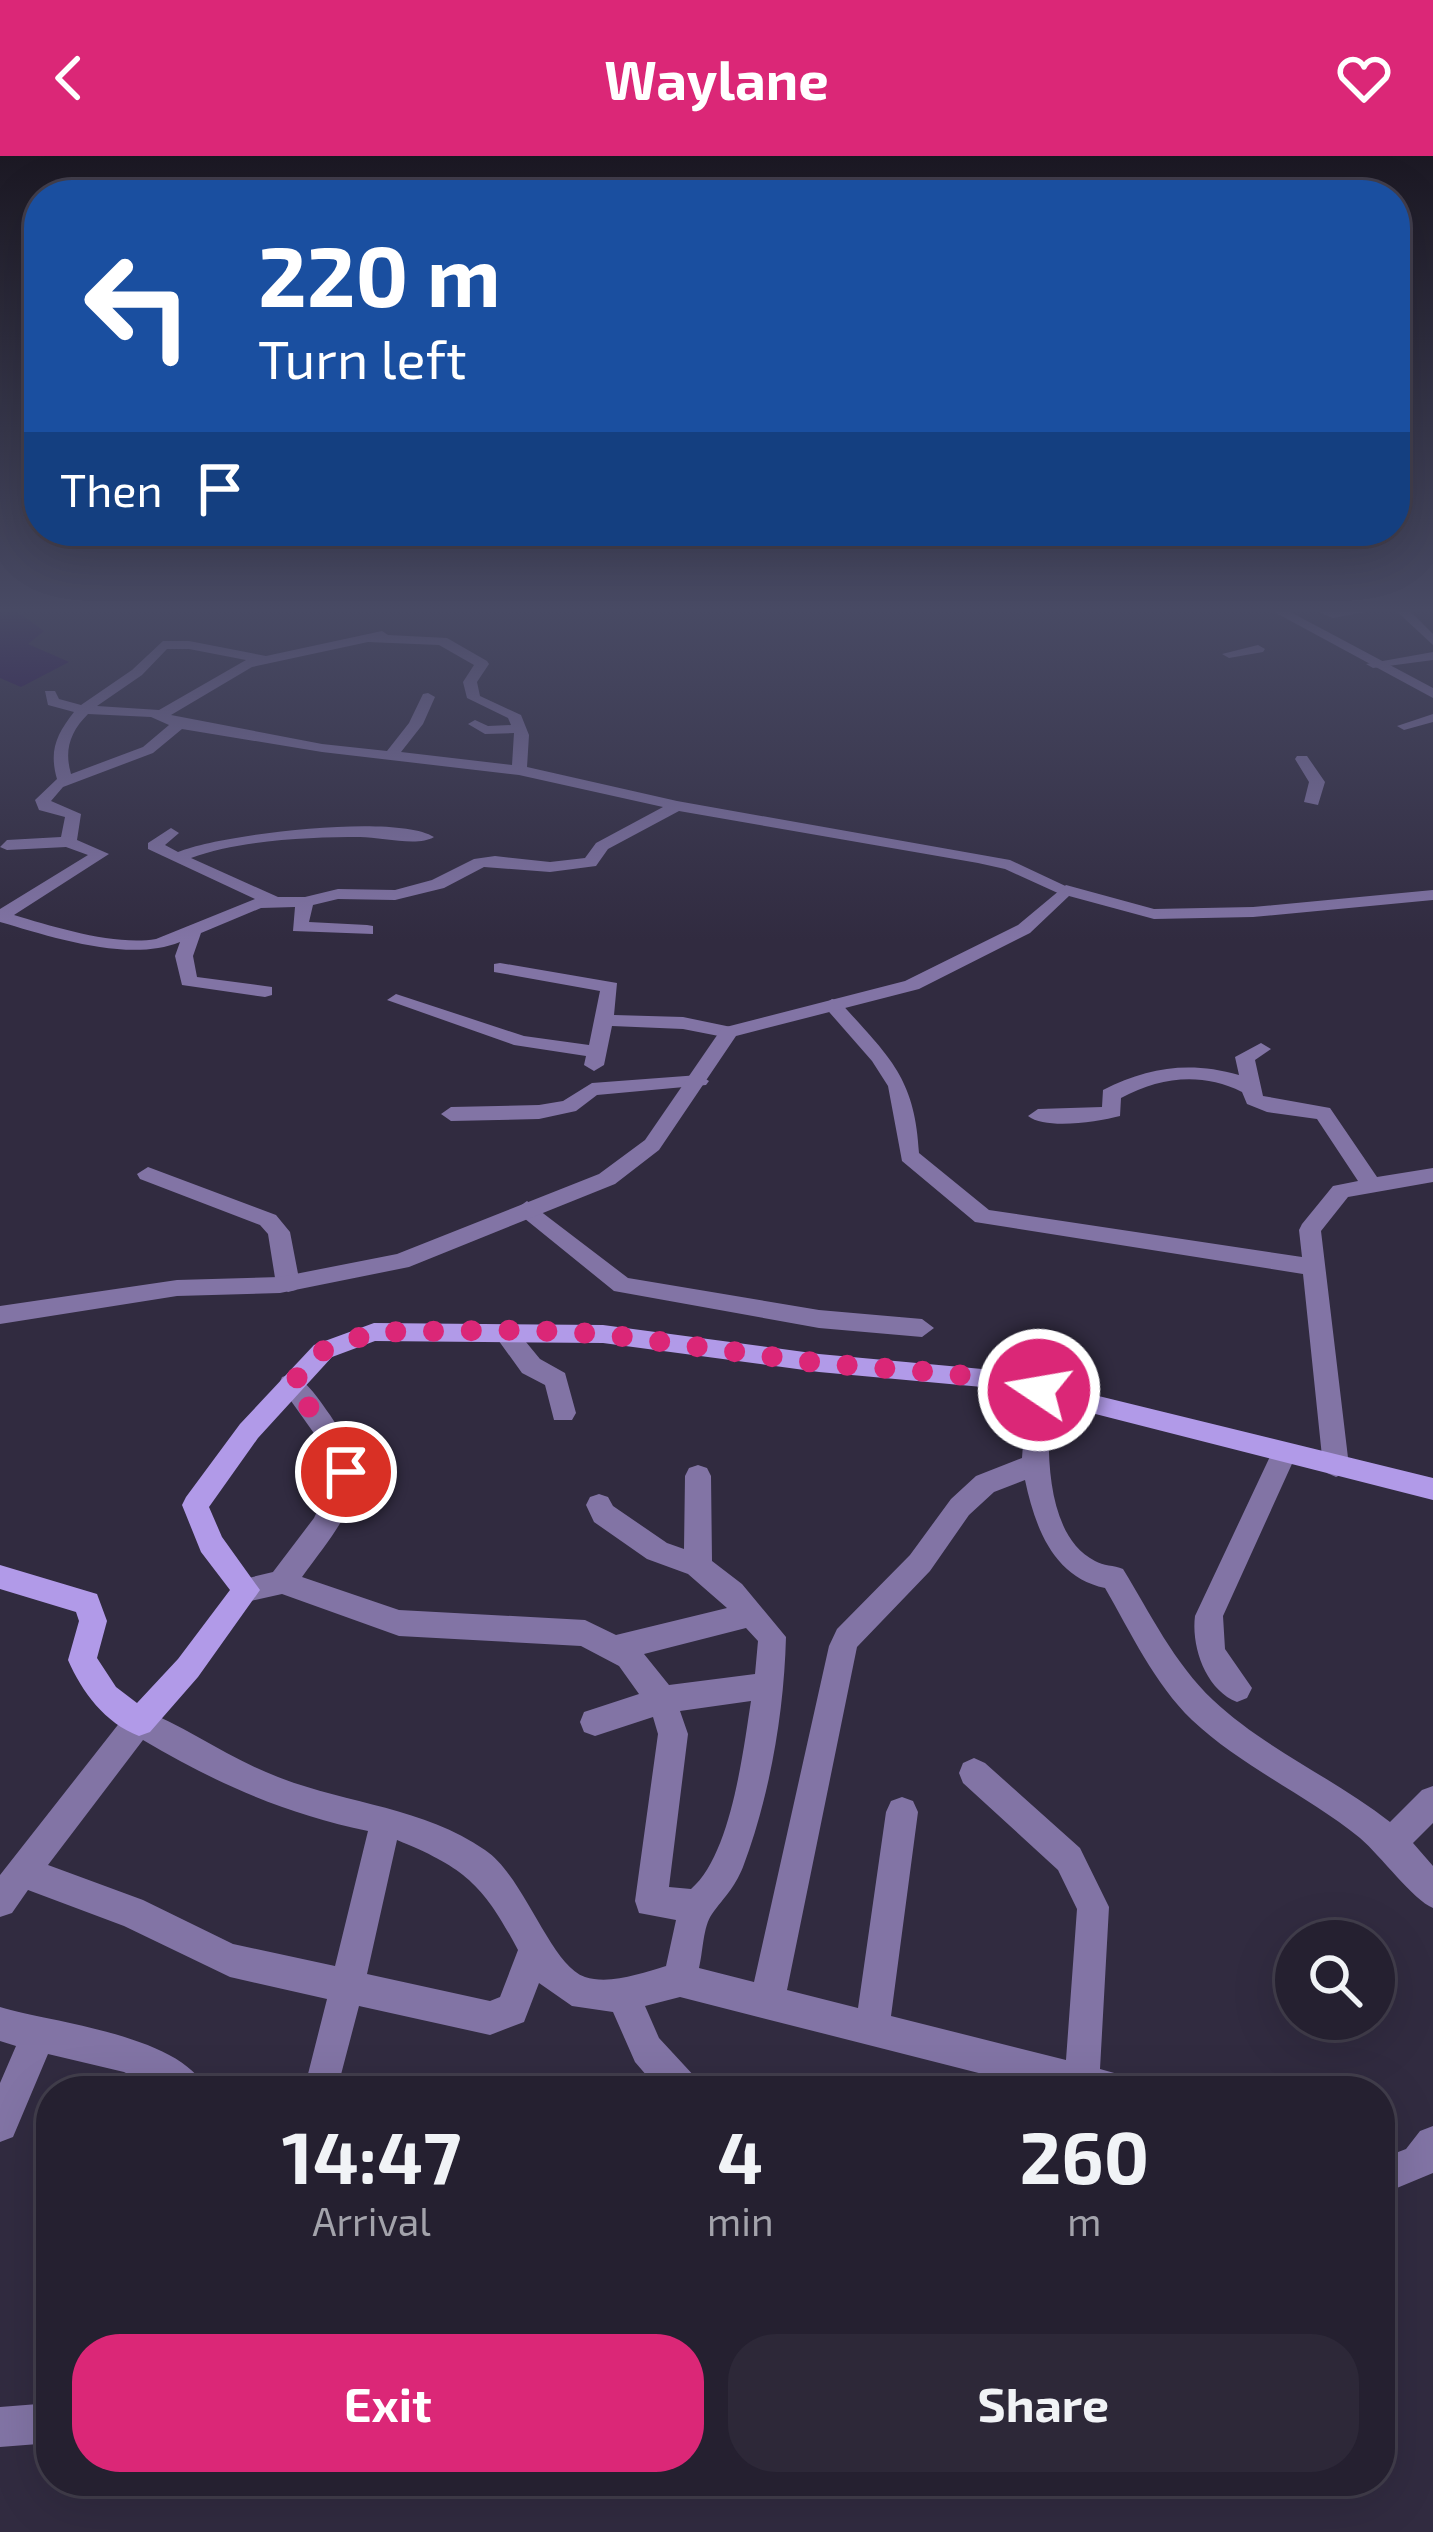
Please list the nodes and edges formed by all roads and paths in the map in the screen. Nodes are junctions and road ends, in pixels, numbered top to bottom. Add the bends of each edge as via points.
1 (76, 718) edge
2 (167, 718) edge
3 (419, 718) edge
4 (515, 718) edge
5 (1433, 718) edge
6 (179, 724) junction
7 (475, 724) dead end
8 (1404, 726) dead end
9 (519, 729) junction
10 (391, 755) junction
11 (1302, 759) dead end
12 (519, 770) junction
13 (65, 781) junction
14 (1312, 802) dead end
15 (676, 806) junction
16 (171, 833) dead end
17 (426, 837) dead end
18 (68, 842) junction
19 (8, 845) dead end
20 (181, 857) junction
21 (1066, 890) junction
22 (1433, 896) edge
23 (272, 901) junction
24 (304, 902) junction
25 (2, 912) edge
26 (194, 929) junction
27 (368, 930) dead end
28 (500, 968) dead end
29 (265, 991) dead end
30 (396, 1000) dead end
31 (832, 1005) junction
32 (604, 1020) junction
33 (729, 1032) junction
34 (1261, 1049) dead end
35 (598, 1052) junction
36 (699, 1081) junction
37 (1250, 1088) junction
38 (592, 1089) junction
39 (451, 1114) dead end
40 (1038, 1117) dead end
41 (148, 1174) dead end
42 (1433, 1175) edge
43 (1370, 1184) junction
44 (527, 1209) junction
45 (1314, 1267) junction
46 (288, 1284) junction
47 (0, 1315) edge
48 (922, 1328) dead end
49 (504, 1331) junction
50 (291, 1384) junction
51 (1039, 1390) junction
52 (562, 1413) dead end
53 (1283, 1455) junction
54 (1034, 1465) junction
55 (1336, 1466) junction
56 (698, 1476) dead end
57 (1433, 1489) edge
58 (599, 1504) dead end
59 (698, 1566) junction
60 (0, 1577) edge
61 (282, 1582) junction
62 (246, 1590) junction
63 (752, 1614) junction
64 (616, 1648) junction
65 (770, 1684) junction
66 (1237, 1688) dead end
67 (662, 1700) junction
68 (140, 1722) junction
69 (596, 1722) dead end
70 (974, 1773) dead end
71 (1433, 1801) edge
72 (902, 1812) dead end
73 (386, 1821) junction
74 (1392, 1842) junction
75 (22, 1872) junction
76 (1433, 1892) edge
77 (0, 1901) edge
78 (696, 1906) junction
79 (537, 1945) junction
80 (680, 1980) junction
81 (346, 1988) junction
82 (622, 1993) junction
83 (767, 2002) junction
84 (0, 2024) edge
85 (872, 2028) junction
86 (38, 2038) junction
87 (326, 2074) dead end
88 (173, 2076) edge
89 (670, 2076) edge
90 (1059, 2076) edge
91 (1082, 2076) edge
92 (0, 2123) edge
93 (1433, 2144) edge
94 (1395, 2171) edge
95 (36, 2424) edge
96 (0, 2427) edge

1 - 13 street via 58,755
2 - 6 street
3 - 10 street
4 - 9 street
5 - 8 street
6 - 10 street
6 - 13 street via 148,750
7 - 9 street
9 - 12 street
10 - 12 street
11 - 14 street via 1317,782
12 - 15 street
13 - 18 street via 43,800 73,814
15 - 21 street via 1010,865
15 - 24 street via 602,846 590,862 495,861 395,895
16 - 20 street via 154,846
17 - 20 street via 280,834
18 - 19 street
18 - 25 street via 100,857
20 - 23 street via 202,874
21 - 22 street via 1154,914
21 - 31 street via 1024,929 913,985
23 - 24 street
23 - 26 street
24 - 27 street via 299,927
25 - 26 street via 50,931 141,947
26 - 29 street via 184,956 189,981
28 - 32 street via 610,987
30 - 35 street via 521,1041
31 - 33 street
31 - 45 street via 889,1064 908,1111 909,1156 983,1217
32 - 33 street
32 - 35 street
33 - 36 street
34 - 37 street via 1245,1058
35 - 38 street
36 - 38 street
36 - 44 street via 652,1145 607,1179
37 - 40 street via 1217,1073 1172,1073 1134,1079 1110,1095 1113,1111
37 - 43 street via 1258,1103 1324,1113
38 - 39 street via 569,1106 539,1112
41 - 46 street via 268,1220 279,1232
42 - 43 street
43 - 45 street via 1341,1191 1310,1230
44 - 46 street via 401,1261
44 - 48 street via 622,1286
45 - 55 street
46 - 47 street via 177,1288
49 - 50 main road via 374,1332 323,1351
49 - 51 main road via 603,1334
49 - 52 street via 531,1366 556,1380
50 - 61 street via 332,1437 346,1472 342,1500
50 - 62 main road via 195,1505 211,1544
51 - 53 main road
51 - 54 street
53 - 55 main road
53 - 66 street via 1205,1625 1208,1649
54 - 74 street via 1043,1511 1066,1556 1098,1577 1113,1577 1192,1699
54 - 83 street via 973,1495 847,1637
55 - 57 main road
56 - 59 street
58 - 59 street via 657,1551
59 - 63 street
60 - 68 main road via 87,1603 94,1621 82,1660 106,1696
61 - 62 street
61 - 64 street via 399,1623 585,1633
62 - 68 main road
63 - 64 street
63 - 65 street via 772,1637
64 - 67 street
65 - 67 street
65 - 78 street via 729,1861 716,1889
67 - 69 street
67 - 78 street via 673,1734 651,1901
68 - 73 street via 220,1771
68 - 75 street
70 - 91 street via 1069,1858 1093,1906
71 - 74 street
72 - 85 street
73 - 79 street via 490,1873
73 - 81 street
74 - 76 street
75 - 77 street
75 - 81 street via 230,1960
78 - 80 street
79 - 81 street via 503,2017
79 - 82 street via 572,1989
80 - 82 street
80 - 83 street
81 - 87 street
82 - 89 street via 647,2050
83 - 85 street
84 - 86 street
85 - 90 street
86 - 88 street via 111,2051
86 - 92 street
93 - 94 street via 1418,2163
95 - 96 street

